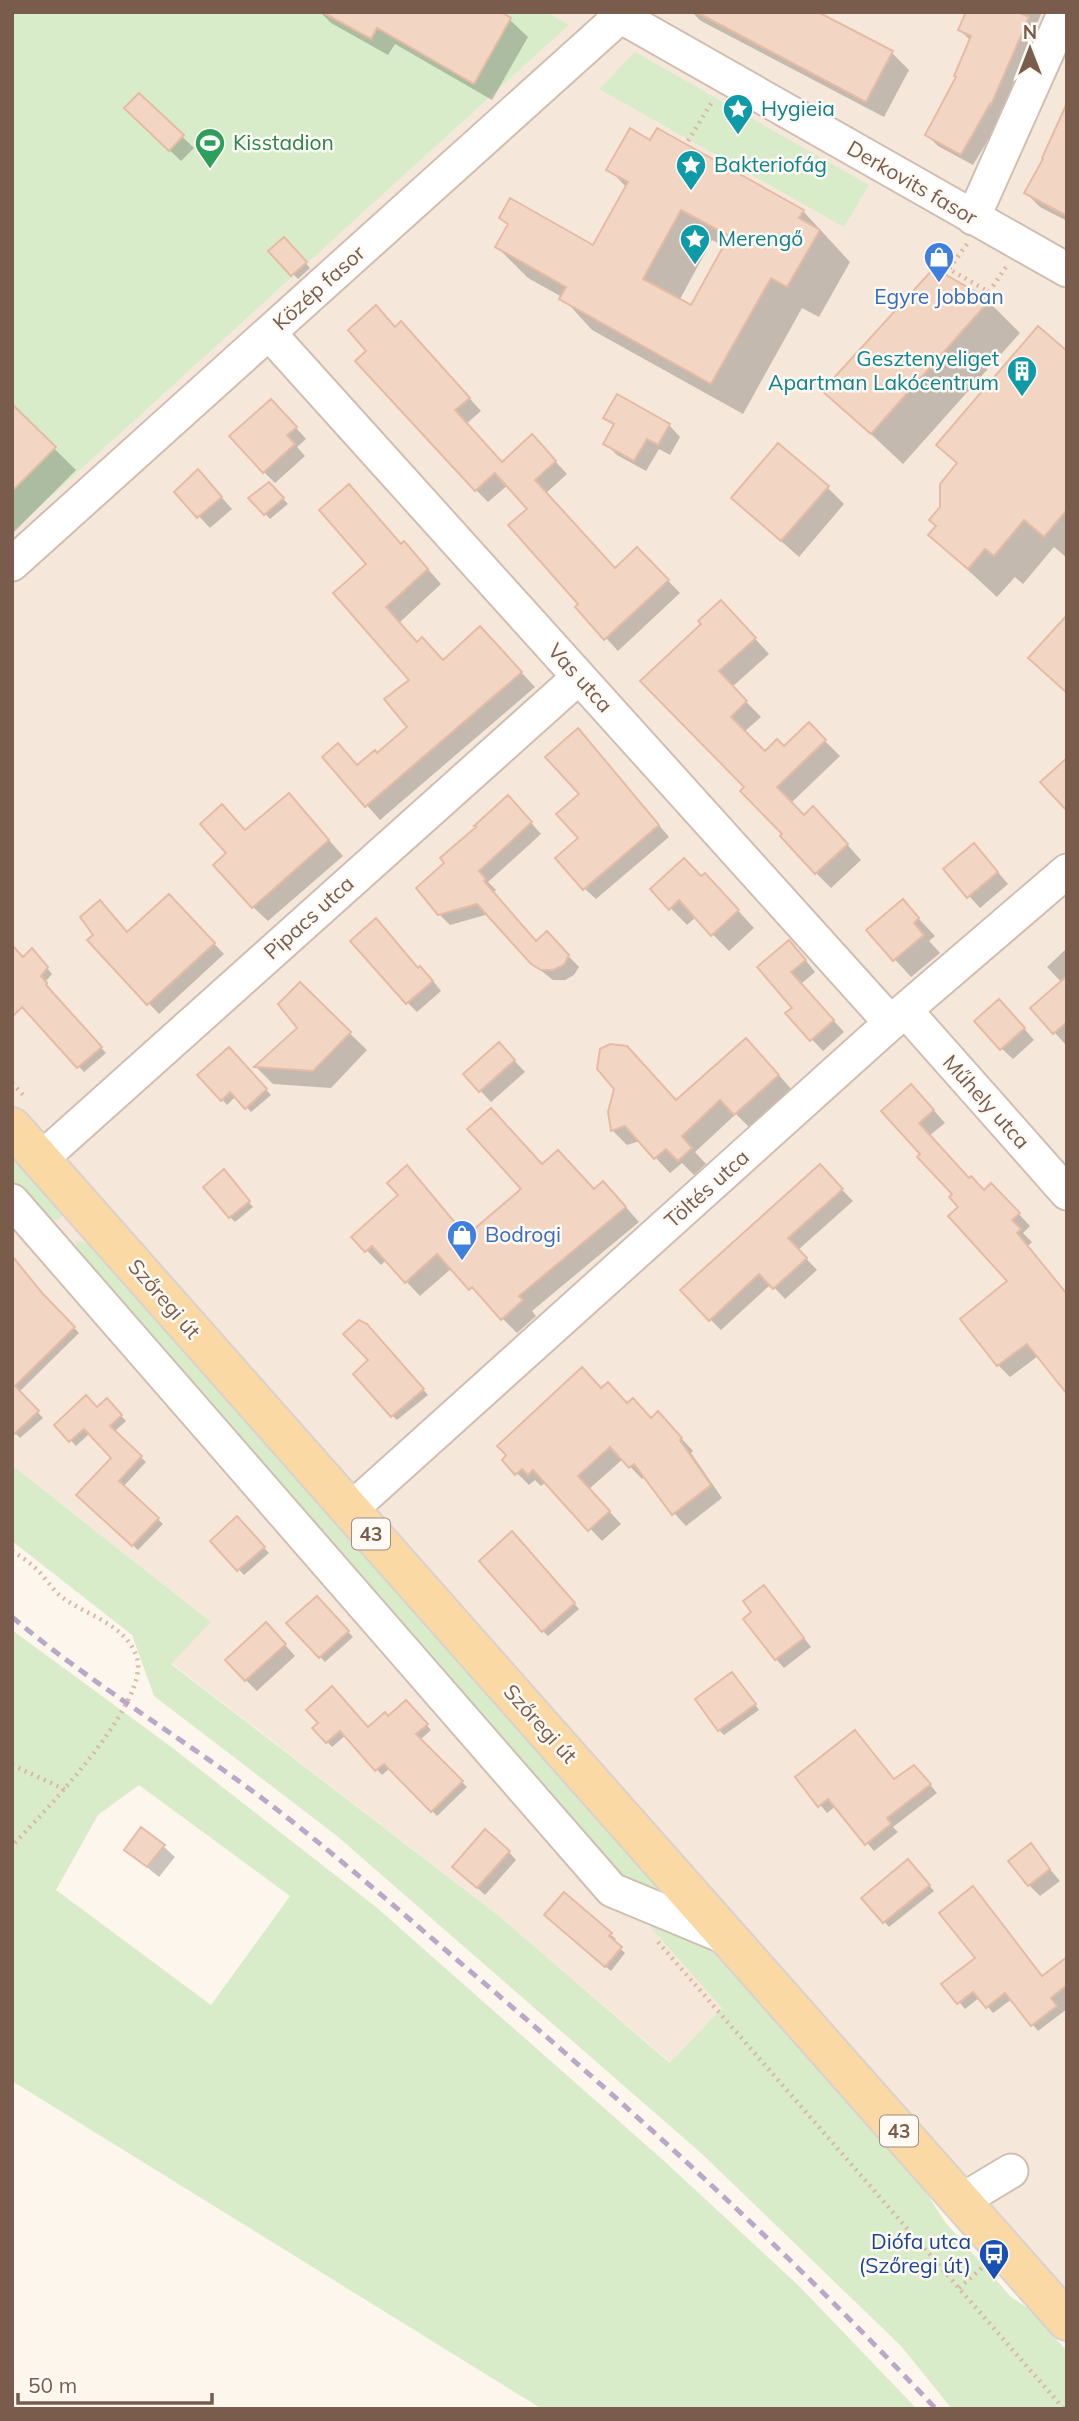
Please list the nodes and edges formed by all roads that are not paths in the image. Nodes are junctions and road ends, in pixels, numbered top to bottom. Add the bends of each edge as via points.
1 (1065, 12) edge
2 (620, 14) edge
3 (978, 221) junction
4 (1067, 270) edge
5 (269, 333) junction
6 (12, 564) edge
7 (579, 677) junction
8 (1067, 870) edge
9 (898, 1017) junction
10 (12, 1127) edge
11 (41, 1159) junction
12 (1067, 1193) edge
13 (12, 1201) edge
14 (89, 1214) junction
15 (52, 1246) junction
16 (350, 1510) junction
17 (732, 1940) junction
18 (1011, 2171) dead end
19 (961, 2201) junction
20 (1067, 2321) edge

1 - 3 street
2 - 3 street, Derkovits fasor
2 - 5 street, Közép fasor
3 - 4 street, Derkovits fasor
5 - 6 street, Közép fasor
5 - 7 street, Vas utca
7 - 9 street, Vas utca
7 - 11 street, Pipacs utca
8 - 9 street, Töltés utca
9 - 12 street, Műhely utca
9 - 16 street, Töltés utca
10 - 11 main road, Szőregi út / 43
11 - 14 main road, Szőregi út / 43
13 - 15 street
14 - 15 street
14 - 16 main road, Szőregi út / 43
15 - 17 street via 612,1890
16 - 17 main road, Szőregi út / 43
17 - 19 main road, Szőregi út / 43
18 - 19 street
19 - 20 main road, Szőregi út / 43

